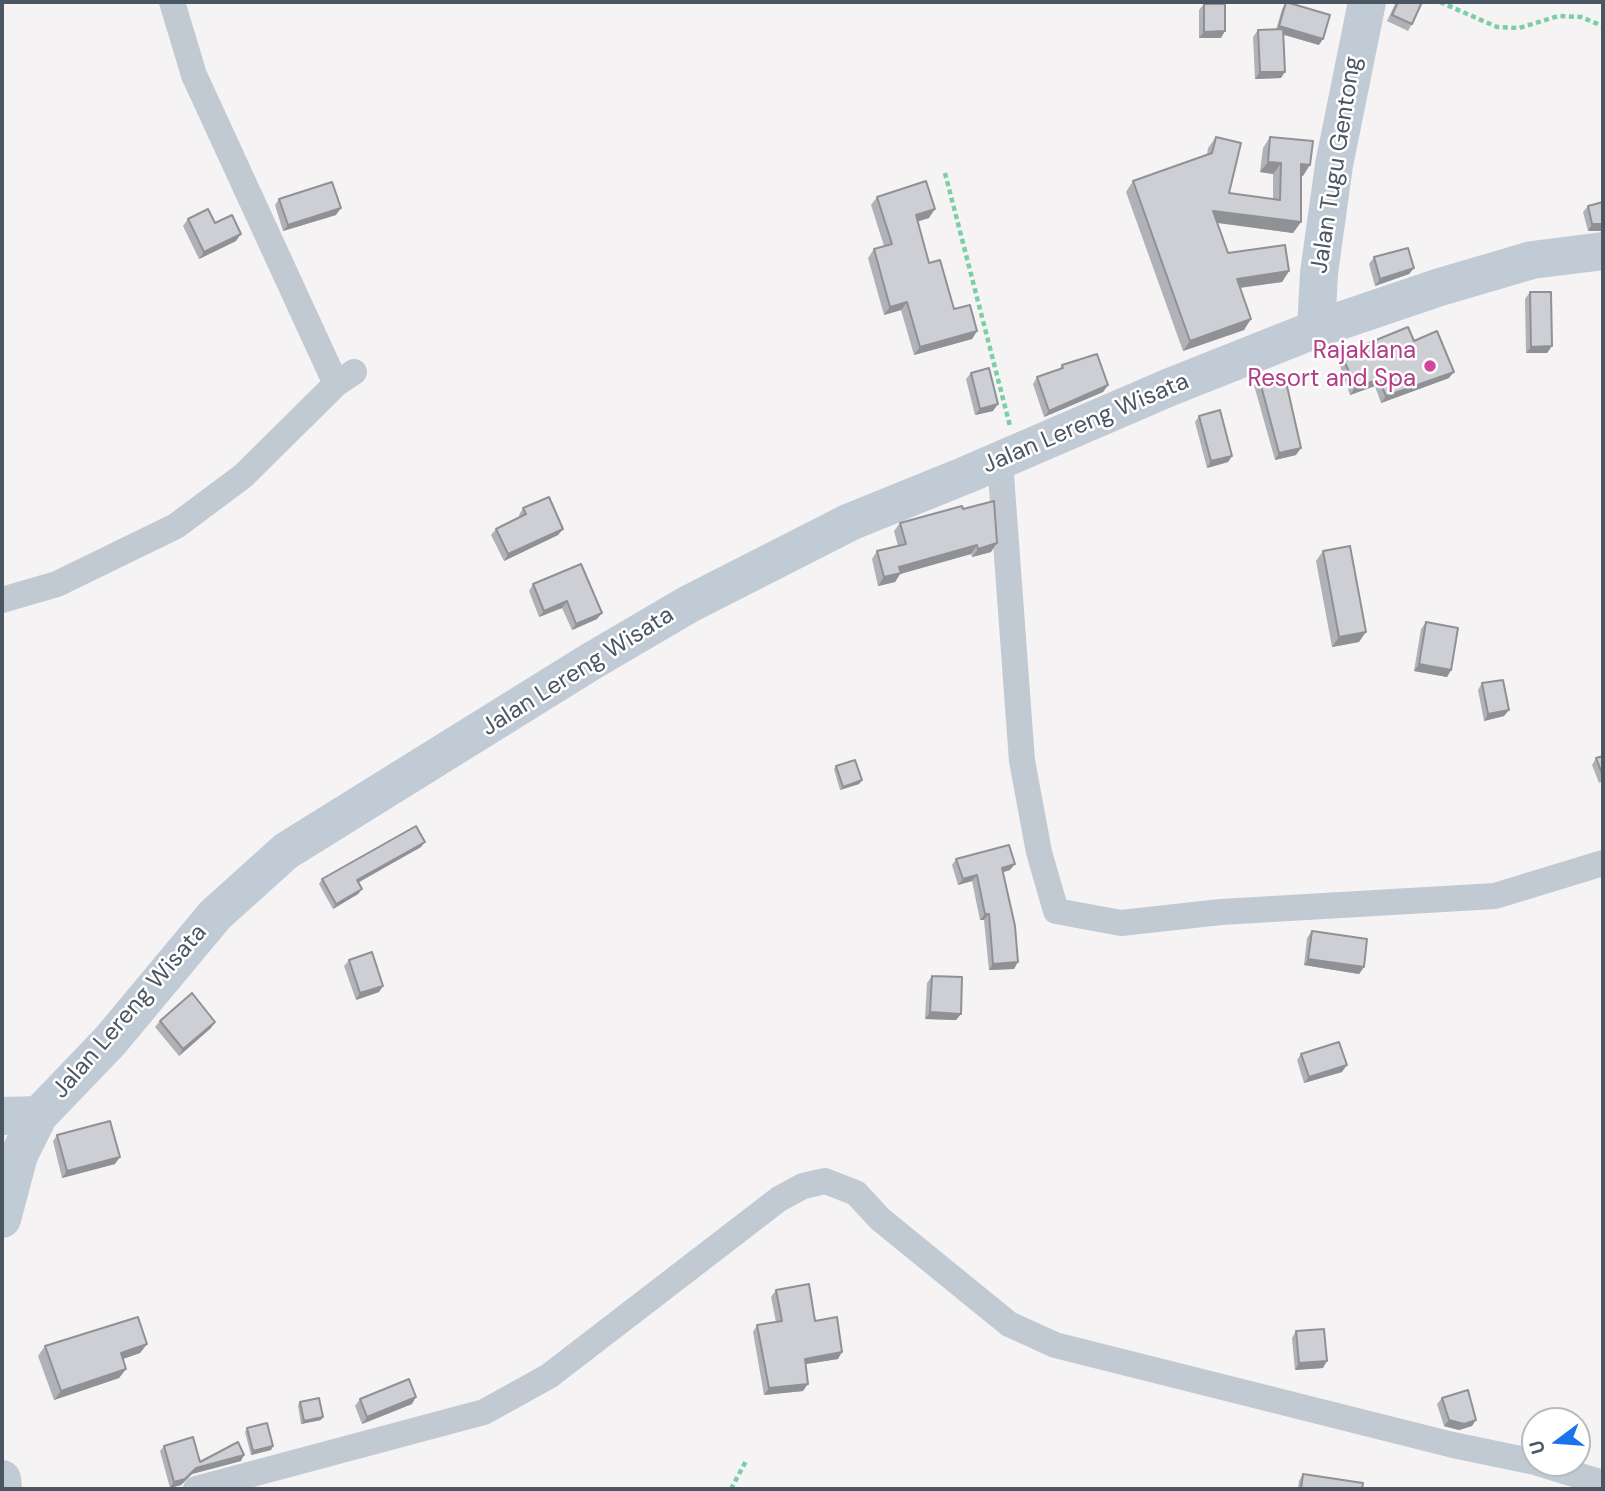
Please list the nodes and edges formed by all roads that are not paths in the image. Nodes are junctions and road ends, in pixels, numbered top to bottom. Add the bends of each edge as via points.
1 (172, 2) edge
2 (1367, 2) edge
3 (1603, 251) edge
4 (1316, 329) junction
5 (1009, 457) junction
6 (2, 600) edge
7 (1603, 863) edge
8 (39, 1115) junction
9 (2, 1116) edge
10 (2, 1219) edge
11 (1521, 1460) edge
12 (1583, 1477) edge
13 (2, 1479) edge
14 (1603, 1483) edge
15 (4, 1489) edge
16 (196, 1489) edge

1 - 6 street via 194,75 345,378 243,476 176,526 57,584
2 - 4 main road, Jalan Tugu Gentong via 1334,164
3 - 4 main road, Jalan Lereng Wisata via 1532,260
4 - 5 main road, Jalan Lereng Wisata
5 - 7 street via 1009,551 1022,761 1039,852 1056,911 1121,923 1222,912 1495,897
5 - 8 main road, Jalan Lereng Wisata via 850,522 689,604 286,851 215,915 110,1041
8 - 9 main road
8 - 10 main road, Jalan Lereng Wisata via 19,1155
11 - 16 street via 1055,1345 1009,1324 880,1219 856,1193 825,1181 779,1199 549,1376 484,1412
12 - 14 street
13 - 15 main road

